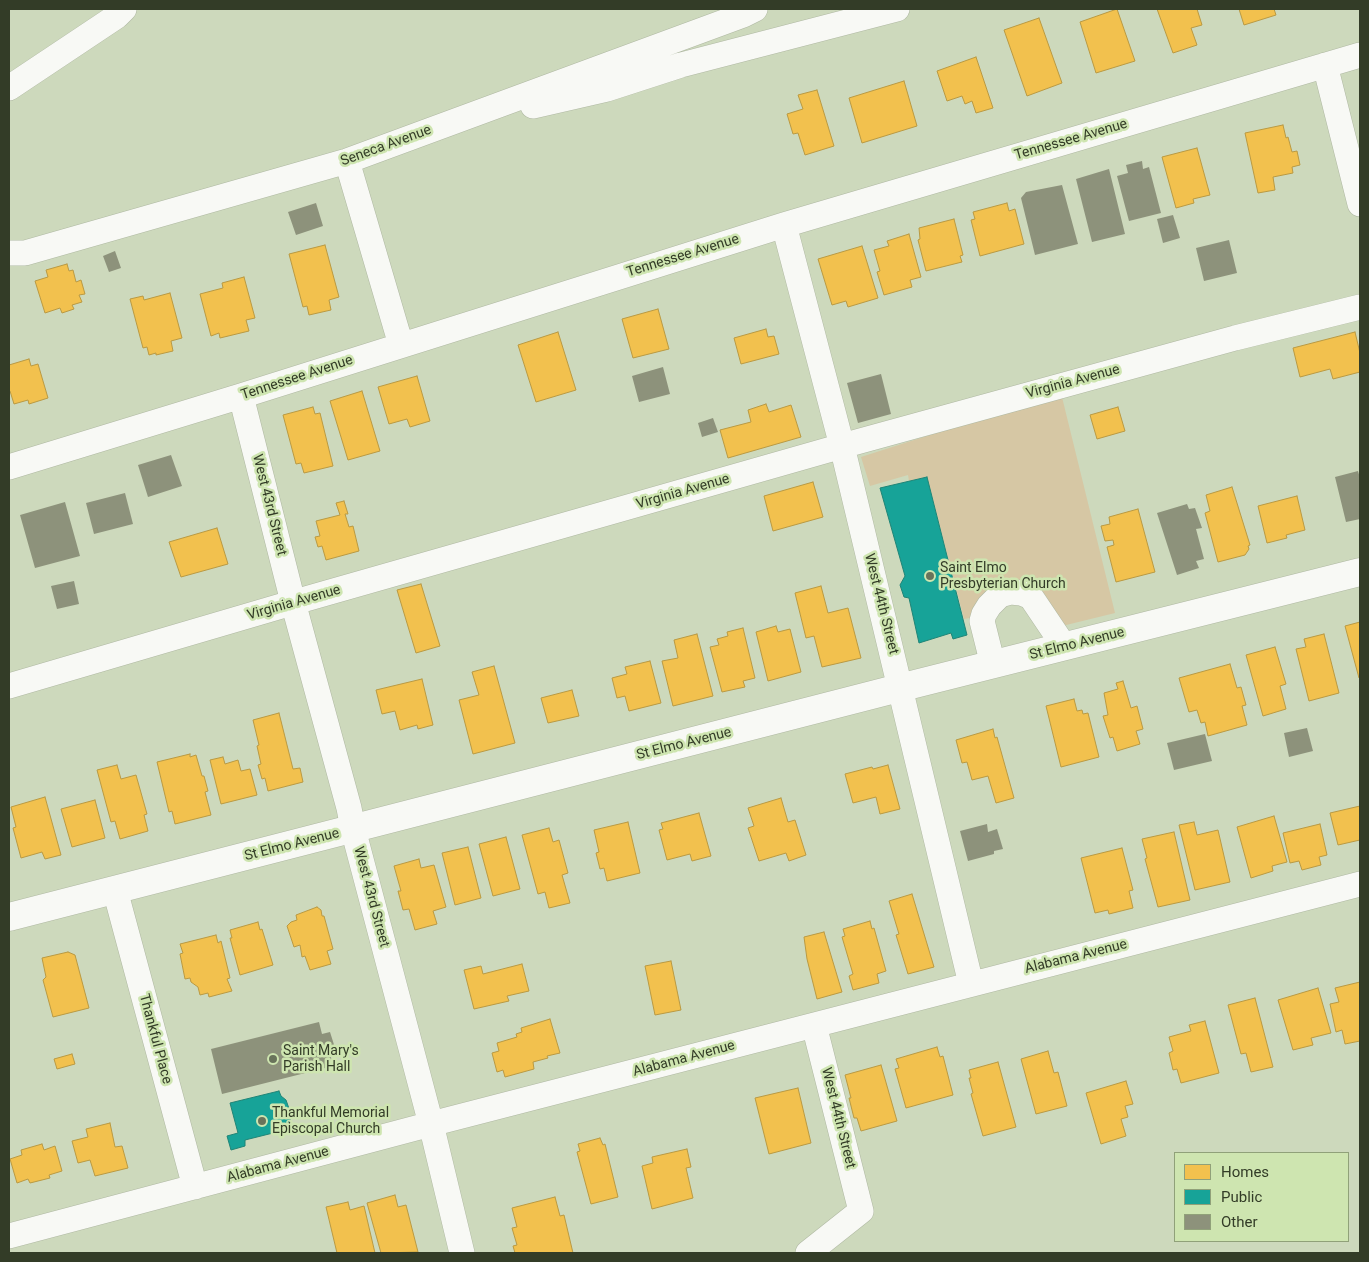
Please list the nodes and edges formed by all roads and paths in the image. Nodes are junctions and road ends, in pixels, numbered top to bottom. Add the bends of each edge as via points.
1 (124, 9) edge
2 (755, 9) edge
3 (897, 9) edge
4 (1360, 54) edge
5 (1325, 65) junction
6 (9, 88) edge
7 (497, 106) junction
8 (346, 161) junction
9 (1360, 204) edge
10 (784, 225) junction
11 (9, 253) edge
12 (1360, 307) edge
13 (401, 345) junction
14 (241, 396) junction
15 (842, 446) junction
16 (9, 467) edge
17 (1360, 572) edge
18 (293, 602) junction
19 (1064, 646) junction
20 (993, 665) junction
21 (9, 686) edge
22 (899, 688) junction
23 (353, 829) junction
24 (1360, 884) edge
25 (115, 890) junction
26 (9, 918) edge
27 (971, 984) junction
28 (814, 1025) junction
29 (431, 1124) junction
30 (195, 1187) junction
31 (9, 1236) edge
32 (462, 1253) edge
33 (808, 1253) edge

1 - 6 street
2 - 7 street, Seneca Avenue
3 - 7 street via 681,64 607,89 535,106
4 - 5 street, Tennessee Avenue
5 - 9 street
5 - 10 street, Tennessee Avenue
7 - 8 street, Seneca Avenue
8 - 11 street, Seneca Avenue via 24,253
8 - 13 street
10 - 13 street, Tennessee Avenue
10 - 15 street, West 44th Street
12 - 15 street, Virginia Avenue
13 - 14 street, Tennessee Avenue
14 - 16 street, Tennessee Avenue
14 - 18 street, West 43rd Street
15 - 18 street, Virginia Avenue
15 - 22 street, West 44th Street
17 - 19 main road, St Elmo Avenue
18 - 21 street, Virginia Avenue
18 - 23 street, West 43rd Street
19 - 20 main road, St Elmo Avenue
19 - 20 street via 1031,597 1011,592 1000,595 989,606 982,621
20 - 22 main road, St Elmo Avenue
22 - 23 main road, St Elmo Avenue
22 - 27 street, West 44th Street
23 - 25 main road, St Elmo Avenue
23 - 29 street, West 43rd Street
24 - 27 street, Alabama Avenue
25 - 26 main road, St Elmo Avenue
25 - 30 street, Thankful Place
27 - 28 street, Alabama Avenue
28 - 29 street, Alabama Avenue
28 - 33 street, West 44th Street via 862,1210
29 - 30 street, Alabama Avenue
29 - 32 street, West 43rd Street
30 - 31 street, Alabama Avenue

